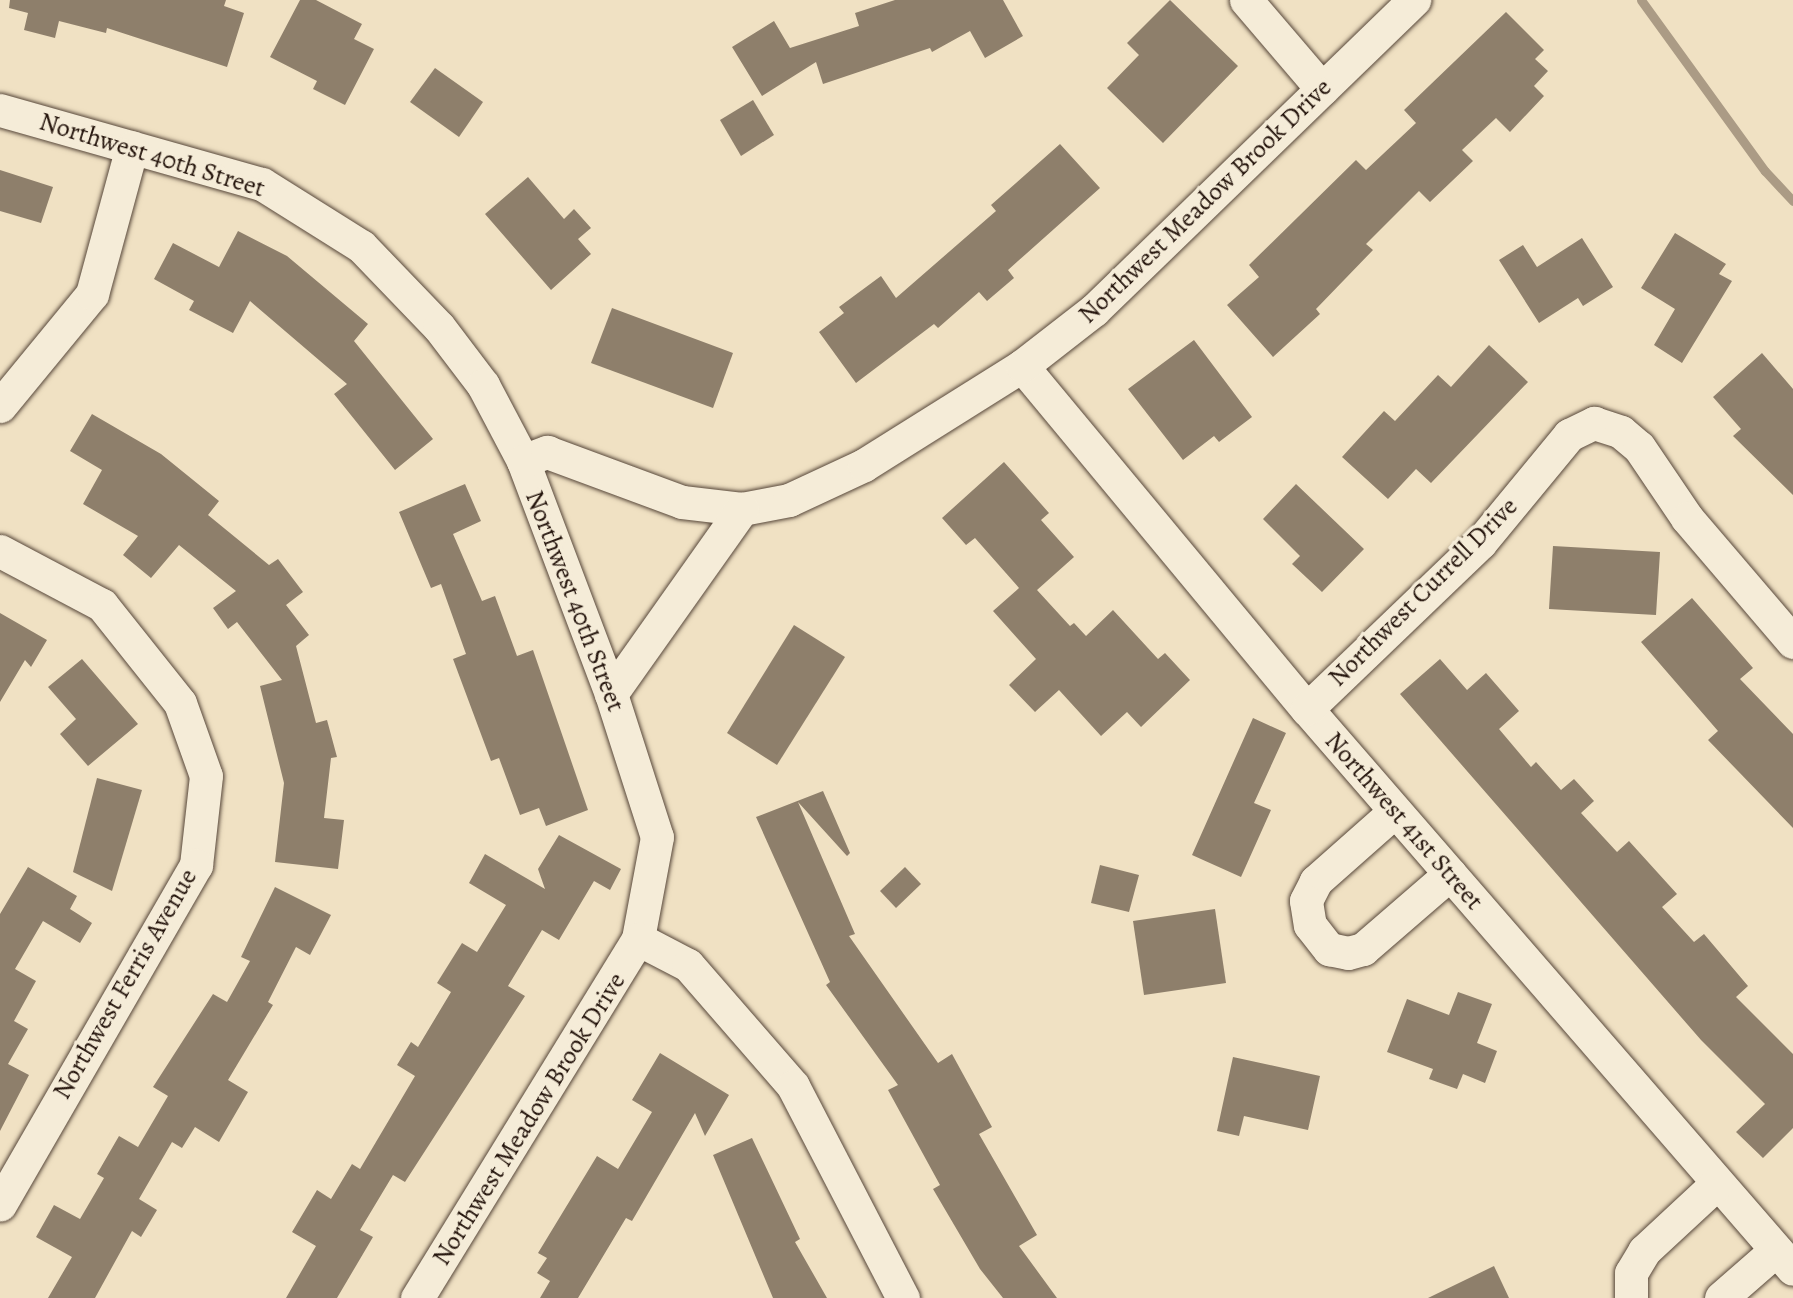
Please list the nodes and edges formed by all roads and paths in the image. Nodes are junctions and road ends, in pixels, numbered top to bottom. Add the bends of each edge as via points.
1 (1246, 0) edge
2 (1414, 0) edge
3 (1322, 89) junction
4 (0, 110) edge
5 (132, 147) junction
6 (1022, 366) junction
7 (0, 406) edge
8 (523, 461) junction
9 (742, 509) junction
10 (0, 551) edge
11 (1793, 642) edge
12 (611, 694) junction
13 (1307, 709) junction
14 (1395, 811) junction
15 (1450, 874) junction
16 (638, 939) junction
17 (1716, 1184) junction
18 (0, 1204) edge
19 (1784, 1260) edge
20 (417, 1298) edge
21 (903, 1298) edge
22 (1632, 1298) edge
23 (1721, 1298) edge

1 - 3 street
2 - 3 street, Northwest Meadow Brook Drive
3 - 6 street, Northwest Meadow Brook Drive via 1163,247 1094,310
4 - 5 street, Northwest 40th Street
5 - 7 street via 92,294
5 - 8 street, Northwest 40th Street via 262,184 362,246 439,327 483,385
6 - 9 street, Northwest Meadow Brook Drive via 864,465 789,500
6 - 13 street, Northwest 41st Street
8 - 9 street, Northwest Meadow Brook Drive via 547,452 682,502
8 - 12 street, Northwest 40th Street
9 - 12 street
10 - 18 street, Northwest Ferris Avenue via 102,605 180,703 206,776 196,864
11 - 13 street, Northwest Currell Drive via 1688,518 1639,447 1621,432 1594,423 1569,435 1480,543
12 - 16 street, Northwest 40th Street via 657,837
13 - 14 street, Northwest 41st Street
14 - 15 street, Northwest 41st Street
14 - 15 street via 1316,881 1306,901 1310,925 1329,949 1348,953 1363,948
15 - 17 street, Northwest 41st Street
16 - 20 street, Northwest Meadow Brook Drive
16 - 21 street via 688,965 793,1086
17 - 19 street, Northwest 41st Street
17 - 22 street via 1643,1251 1631,1273
19 - 23 street

